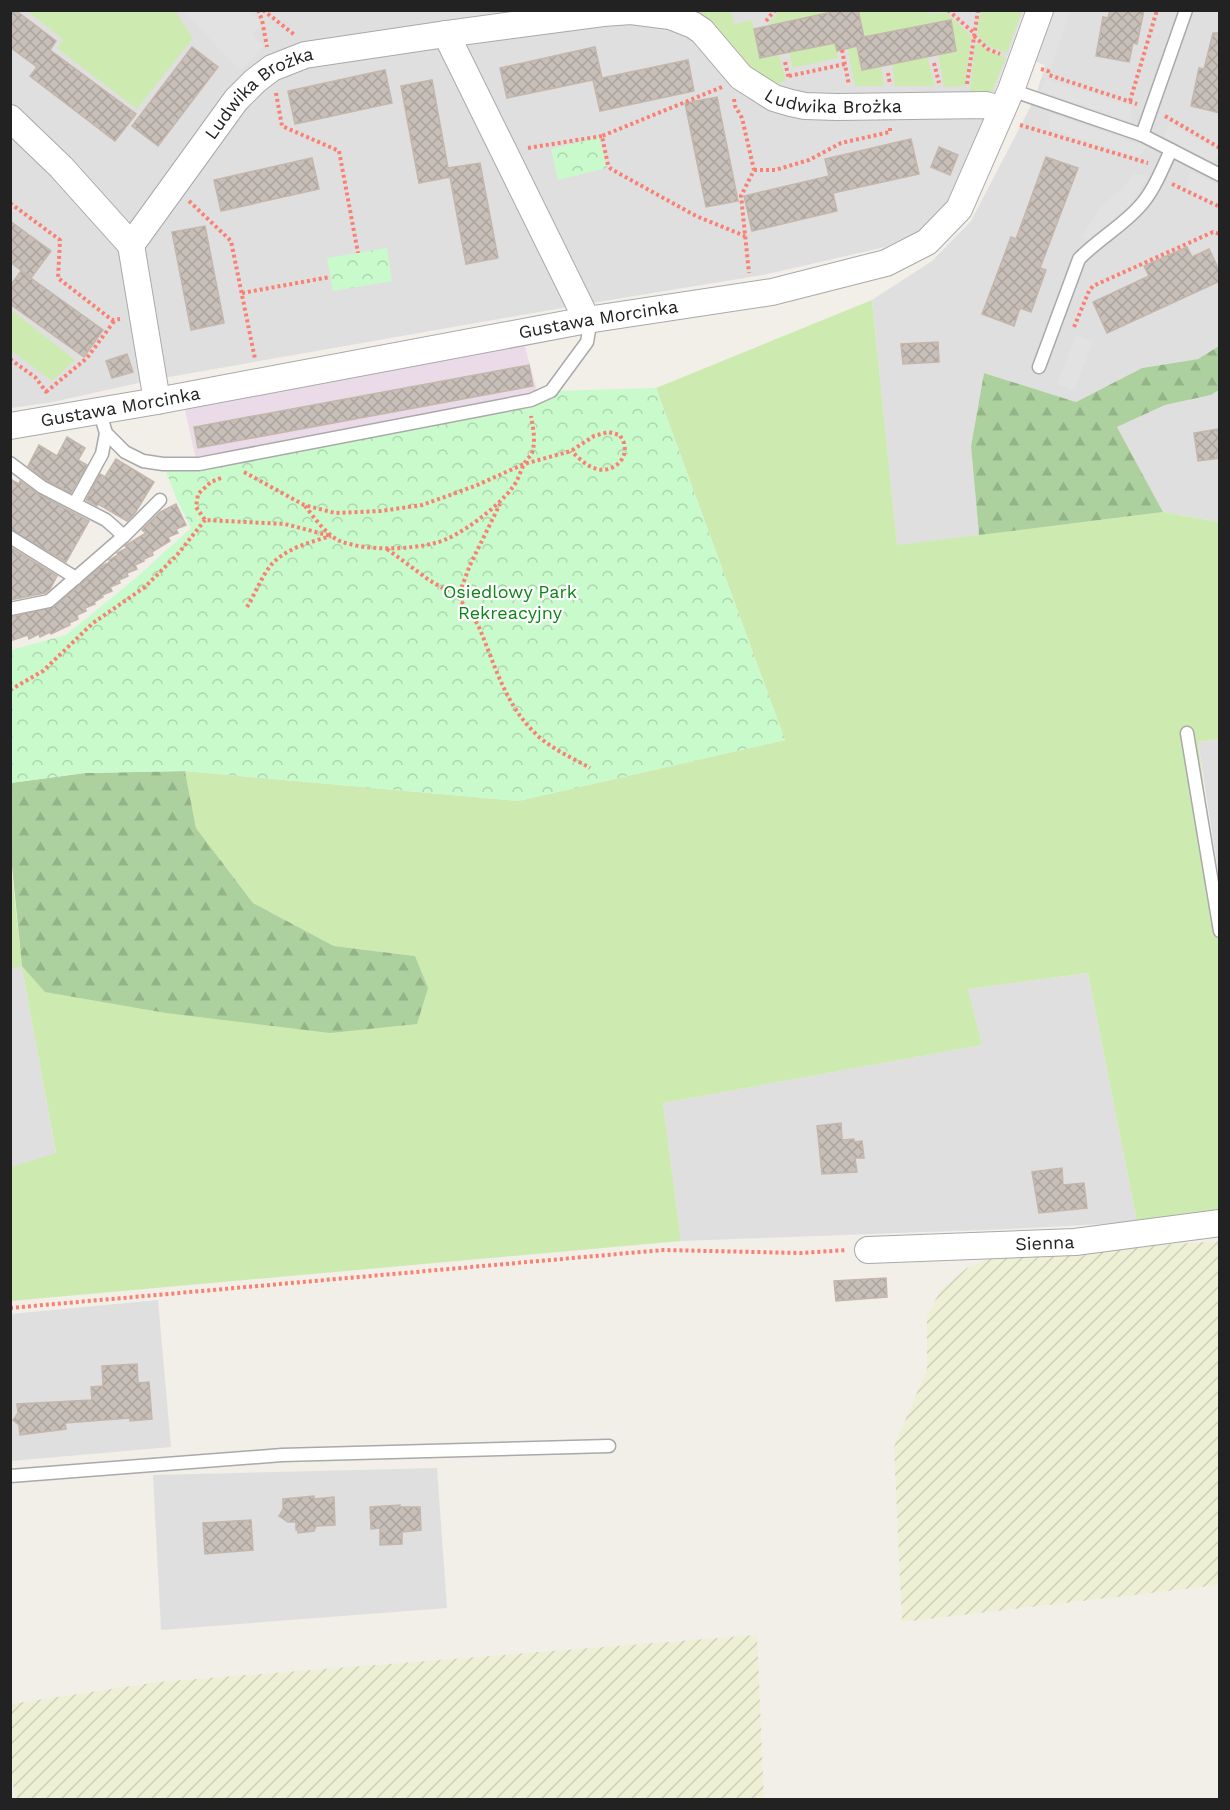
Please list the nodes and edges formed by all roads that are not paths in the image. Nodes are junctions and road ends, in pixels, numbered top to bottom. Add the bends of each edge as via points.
1 (1040, 10) edge
2 (1186, 10) edge
3 (692, 18) edge
4 (446, 34) junction
5 (1006, 100) junction
6 (10, 118) edge
7 (1142, 135) junction
8 (1171, 150) junction
9 (1220, 176) edge
10 (131, 245) junction
11 (589, 320) junction
12 (1039, 367) dead end
13 (157, 400) junction
14 (103, 422) junction
15 (10, 426) edge
16 (10, 463) edge
17 (160, 500) dead end
18 (75, 503) junction
19 (123, 536) junction
20 (10, 537) edge
21 (76, 578) junction
22 (10, 609) edge
23 (1187, 733) dead end
24 (1220, 931) edge
25 (1220, 1223) edge
26 (868, 1250) road end
27 (609, 1446) dead end
28 (10, 1476) edge

1 - 5 street, Gustawa Morcinka
2 - 7 lane
3 - 4 street, Ludwika Brożka via 631,11
3 - 5 street, Ludwika Brożka via 736,80 798,105 837,107 889,94 964,106
4 - 10 street, Ludwika Brożka via 305,55 272,68 236,100
4 - 11 street
5 - 7 lane, Ludwika Brożka
5 - 11 street, Gustawa Morcinka via 959,209 927,242 886,263 772,292
6 - 10 street via 61,167
7 - 8 lane, Ludwika Brożka
8 - 9 lane, Ludwika Brożka
8 - 12 lane via 1141,205 1079,259
10 - 13 street
11 - 13 street, Gustawa Morcinka
11 - 14 lane via 587,342 551,391 528,400 199,464 143,460 125,452
13 - 14 street, Gustawa Morcinka
14 - 15 street, Gustawa Morcinka
14 - 18 lane via 102,454
16 - 18 lane via 42,487
17 - 19 lane
18 - 19 lane via 106,520
19 - 21 lane
20 - 21 lane
21 - 22 lane via 49,601
23 - 24 lane
25 - 26 street, Sienna via 1075,1242
27 - 28 lane via 282,1455

